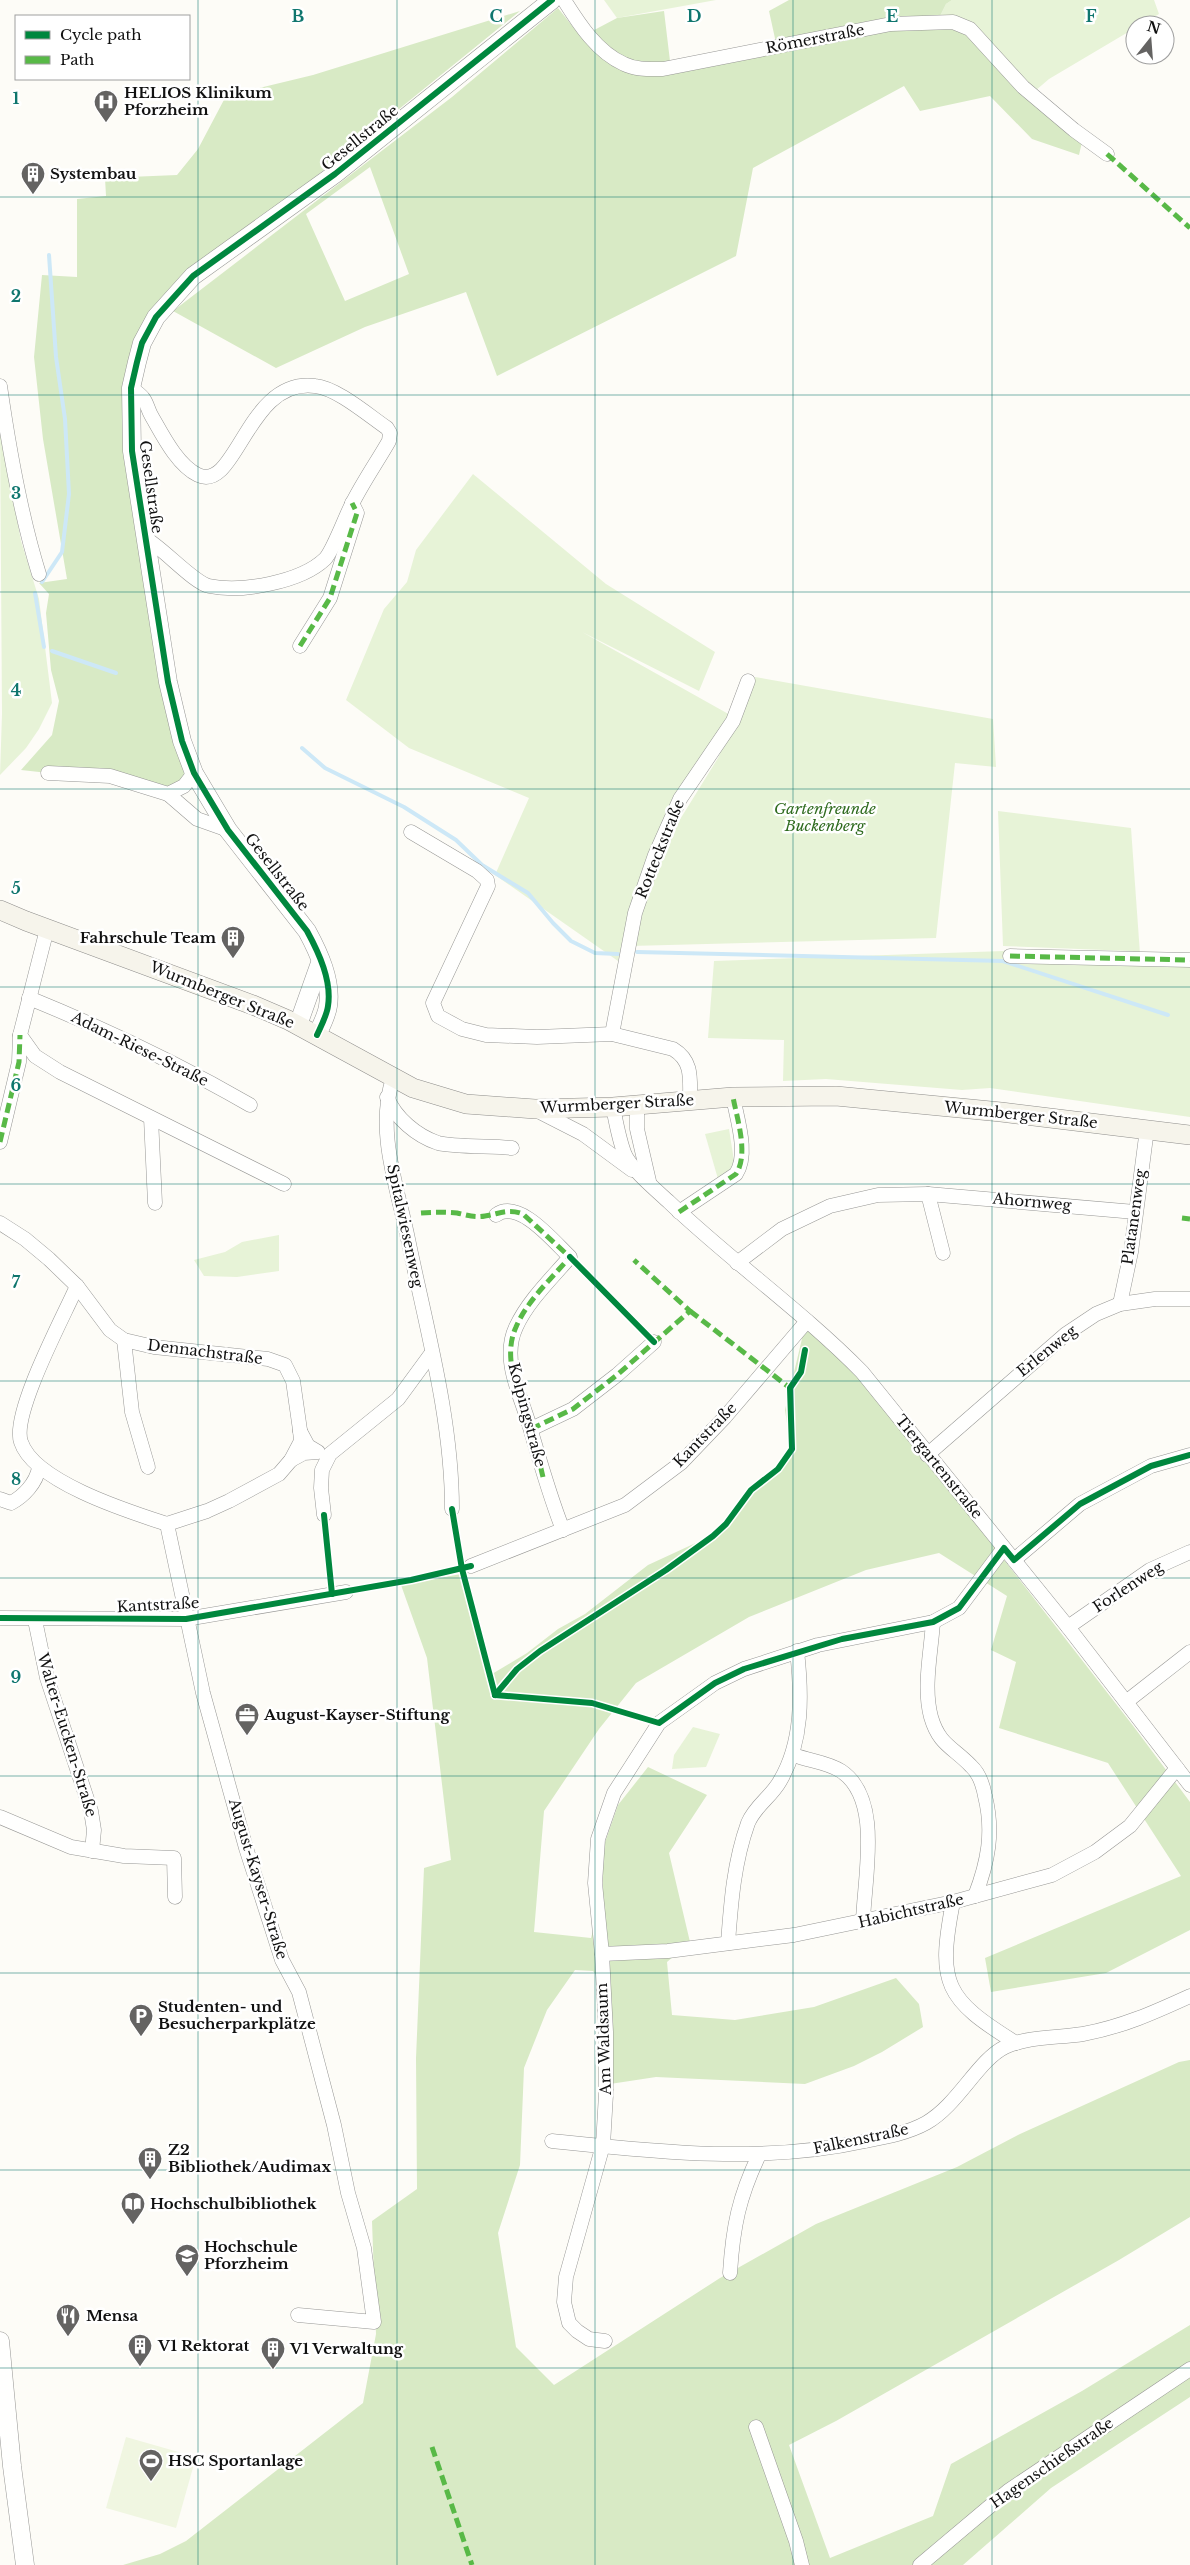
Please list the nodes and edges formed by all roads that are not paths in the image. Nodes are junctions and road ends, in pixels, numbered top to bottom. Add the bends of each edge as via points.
1 (552, 0) edge
2 (564, 0) edge
3 (1107, 154) dead end
4 (0, 386) edge
5 (131, 388) junction
6 (352, 503) junction
7 (145, 538) junction
8 (39, 574) dead end
9 (300, 646) dead end
10 (748, 681) dead end
11 (48, 773) dead end
12 (194, 773) junction
13 (168, 794) junction
14 (228, 830) junction
15 (411, 832) dead end
16 (1, 909) edge
17 (47, 929) junction
18 (1010, 956) dead end
19 (1190, 960) edge
20 (320, 962) junction
21 (28, 998) junction
22 (298, 1025) junction
23 (612, 1034) junction
24 (20, 1035) junction
25 (317, 1035) junction
26 (393, 1078) junction
27 (387, 1097) junction
28 (733, 1097) junction
29 (690, 1100) junction
30 (637, 1104) junction
31 (250, 1105) dead end
32 (613, 1107) junction
33 (535, 1110) junction
34 (151, 1118) junction
35 (1147, 1129) junction
36 (1190, 1136) edge
37 (0, 1142) edge
38 (512, 1148) dead end
39 (284, 1184) dead end
40 (650, 1184) junction
41 (928, 1194) junction
42 (155, 1203) dead end
43 (679, 1212) junction
44 (1135, 1212) junction
45 (496, 1215) dead end
46 (0, 1223) edge
47 (942, 1253) dead end
48 (737, 1264) junction
49 (77, 1286) junction
50 (1190, 1299) edge
51 (1120, 1304) junction
52 (807, 1321) junction
53 (124, 1340) junction
54 (654, 1342) dead end
55 (431, 1354) junction
56 (531, 1429) junction
57 (300, 1430) junction
58 (336, 1448) junction
59 (318, 1452) junction
60 (927, 1455) junction
61 (1190, 1455) edge
62 (291, 1460) junction
63 (148, 1467) dead end
64 (39, 1468) junction
65 (5, 1501) edge
66 (452, 1509) dead end
67 (324, 1514) dead end
68 (167, 1524) junction
69 (563, 1530) junction
70 (1004, 1548) junction
71 (1190, 1552) edge
72 (1014, 1560) junction
73 (471, 1566) dead end
74 (346, 1592) dead end
75 (0, 1618) edge
76 (186, 1619) junction
77 (35, 1620) junction
78 (933, 1622) junction
79 (1068, 1627) junction
80 (797, 1651) junction
81 (1190, 1652) edge
82 (1126, 1702) junction
83 (794, 1755) junction
84 (1177, 1768) junction
85 (1190, 1785) edge
86 (0, 1817) edge
87 (92, 1851) junction
88 (975, 1896) junction
89 (175, 1897) dead end
90 (952, 1902) junction
91 (863, 1922) junction
92 (728, 1943) junction
93 (602, 1954) junction
94 (1190, 1996) edge
95 (1016, 2043) junction
96 (552, 2141) dead end
97 (603, 2145) junction
98 (759, 2155) junction
99 (730, 2273) dead end
100 (298, 2316) dead end
101 (0, 2341) edge
102 (605, 2341) dead end
103 (1190, 2369) edge
104 (756, 2427) dead end
105 (25, 2565) edge
106 (802, 2565) edge
107 (920, 2565) edge

1 - 5 street, Gesellstraße via 335,174 193,276 150,326 142,343
2 - 3 street, Römerstraße via 578,24 596,43 625,64 640,68 663,69 892,24 953,22 970,29 1024,87
4 - 8 street via 14,477
5 - 6 street, Gesellstraße via 143,398 183,463 198,475 209,478 225,467 254,418 277,395 303,385 330,390 390,433 389,441
5 - 7 street, Gesellstraße via 132,451
6 - 7 street, Gesellstraße via 326,558 306,571 278,582 250,587 208,586
6 - 9 street via 357,512 339,577
7 - 12 street, Gesellstraße via 168,682 182,741
10 - 23 street, Rotteckstraße via 733,721 680,799 655,855 635,913
11 - 13 street, Gesellstraße via 110,776
12 - 13 street via 184,786
12 - 14 street, Gesellstraße
13 - 14 street, Gesellstraße via 198,819
14 - 20 street, Gesellstraße via 307,931
15 - 23 street via 477,870 488,880 433,1003 438,1016 462,1029 506,1038
16 - 17 main road, Wurmberger Straße
17 - 21 street
17 - 22 main road, Wurmberger Straße via 216,990
18 - 19 street
20 - 22 street
20 - 25 street, Gesellstraße via 329,987 328,1008
21 - 24 street
21 - 31 street, Adam-Riese-Straße via 108,1031
22 - 25 main road, Wurmberger Straße
23 - 29 street via 654,1042 681,1054 688,1063
24 - 34 street via 35,1056 60,1072
24 - 37 street via 20,1062
25 - 26 main road, Wurmberger Straße
26 - 27 street, Spitalwiesenweg
26 - 33 main road, Wurmberger Straße via 438,1097 466,1104
27 - 38 street via 392,1109 410,1128 438,1143
27 - 55 street, Spitalwiesenweg via 386,1141
28 - 29 main road, Wurmberger Straße
28 - 35 main road, Wurmberger Straße via 836,1096
28 - 43 street via 740,1140 740,1168 736,1174
29 - 30 main road, Wurmberger Straße
30 - 32 main road, Wurmberger Straße
30 - 40 street via 637,1129
32 - 33 main road, Wurmberger Straße
32 - 40 street, Tiergartenstraße via 626,1156
33 - 40 street, Tiergartenstraße via 583,1134
34 - 39 street
34 - 42 street
35 - 36 main road, Wurmberger Straße
35 - 44 street, Platanenweg
40 - 43 street, Tiergartenstraße
41 - 44 street, Ahornweg
41 - 47 street
41 - 48 street, Ahornweg via 878,1195 830,1206 782,1229
43 - 48 street, Tiergartenstraße
44 - 51 street, Platanenweg
45 - 56 street, Kolpingstraße via 505,1210 523,1214 570,1257 536,1296 512,1338 514,1377
46 - 49 street, Dennachstraße via 25,1239
48 - 52 street, Tiergartenstraße
49 - 53 street, Dennachstraße via 110,1330
49 - 64 street via 22,1412 20,1442
50 - 51 street, Erlenweg
51 - 60 street, Erlenweg via 1096,1314 1066,1334
52 - 60 street, Tiergartenstraße via 862,1372
52 - 69 street, Kantstraße via 681,1463 625,1505
53 - 57 street, Dennachstraße via 154,1347 268,1359 285,1365 293,1381
53 - 63 street, Dennachstraße via 132,1412
54 - 56 street via 573,1409
55 - 58 street via 398,1399
55 - 66 street, Spitalwiesenweg via 452,1475
56 - 69 street, Kolpingstraße via 543,1477
57 - 59 street via 308,1446
57 - 62 street, Dennachstraße via 300,1441
58 - 59 street
58 - 67 street via 322,1470
59 - 62 street via 304,1453
60 - 70 street, Tiergartenstraße
61 - 72 street via 1151,1466 1080,1504
62 - 68 street, Dennachstraße via 279,1474 229,1500
64 - 65 street via 38,1475 22,1497
64 - 68 street via 82,1492
68 - 76 street, August-Kayser-Straße
69 - 73 street, Kantstraße
70 - 72 street, Tiergartenstraße
70 - 78 street via 959,1608
71 - 79 street, Forlenweg via 1150,1570
72 - 79 street, Tiergartenstraße
74 - 76 street, Kantstraße
75 - 77 street, Kantstraße
76 - 77 street, Kantstraße
76 - 100 street, August-Kayser-Straße via 246,1848 282,1960 299,1992 364,2248 374,2322
77 - 87 street, Walter-Eucken-Straße via 47,1678 90,1811 94,1830
78 - 80 street
78 - 88 street via 928,1674 931,1716 944,1744 981,1779 990,1817 991,1838
79 - 82 street, Tiergartenstraße
80 - 83 street via 800,1691
80 - 93 street, Am Waldsaum via 744,1668 715,1683 659,1723 614,1793 598,1839 595,1883
81 - 82 street
82 - 84 street, Tiergartenstraße
83 - 91 street via 842,1772 852,1780 864,1802 867,1832
83 - 92 street via 780,1781 754,1810 749,1822 737,1859
84 - 85 street, Tiergartenstraße
84 - 88 street, Habichtstraße via 1130,1826 1095,1852 1052,1876
86 - 87 street via 47,1838
87 - 89 street via 174,1858
88 - 90 street, Habichtstraße
90 - 91 street, Habichtstraße
90 - 95 street via 946,1945 946,1970 952,1992 979,2020
91 - 92 street, Habichtstraße
92 - 93 street, Habichtstraße via 668,1951
93 - 97 street, Am Waldsaum via 606,2085
94 - 95 street, Falkenstraße via 1131,2023 1084,2034
95 - 98 street, Falkenstraße via 1003,2048 986,2063 950,2105 910,2131 832,2149
96 - 97 street, Falkenstraße
97 - 98 street, Falkenstraße via 666,2153
97 - 102 street, Am Waldsaum via 566,2277 564,2302 569,2323 577,2332
98 - 99 street via 739,2203 732,2231
101 - 105 street
103 - 107 street, Hagenschießstraße via 1008,2491
104 - 106 street

